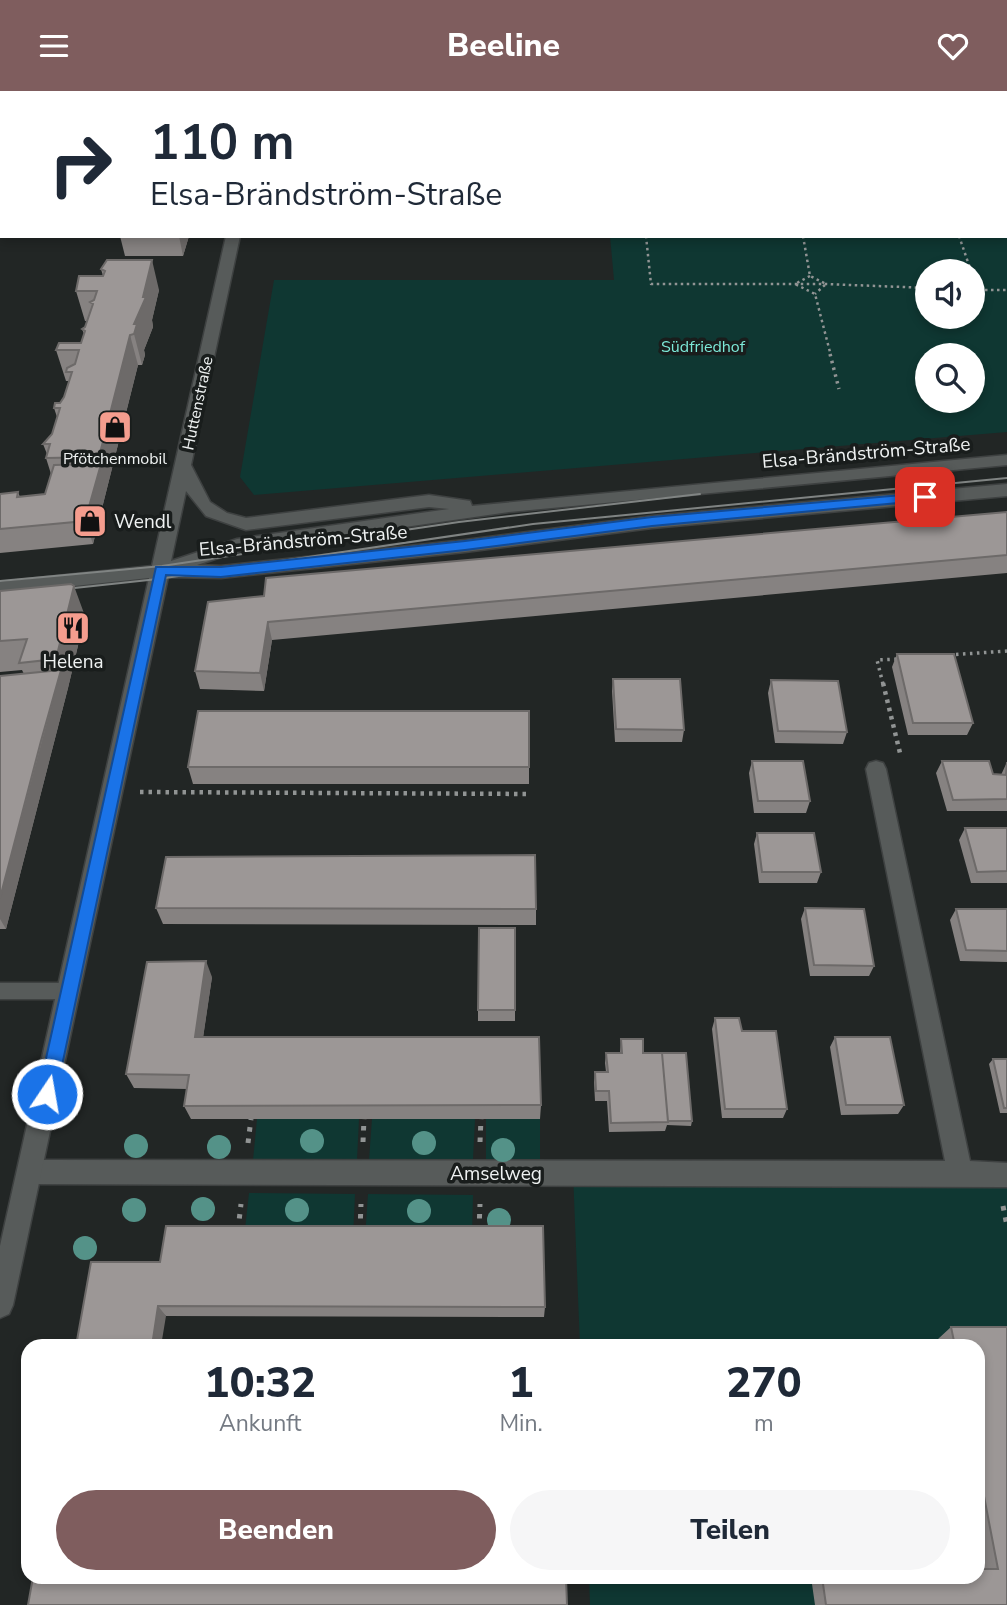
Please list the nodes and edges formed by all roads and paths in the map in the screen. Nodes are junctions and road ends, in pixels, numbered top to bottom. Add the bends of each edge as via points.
1 (233, 238) edge
2 (646, 238) edge
3 (803, 238) edge
4 (960, 238) edge
5 (967, 259) edge
6 (810, 275) junction
7 (795, 284) junction
8 (827, 284) junction
9 (915, 287) edge
10 (985, 290) edge
11 (1007, 290) edge
12 (815, 294) junction
13 (839, 389) dead end
14 (1007, 460) edge
15 (183, 465) junction
16 (1007, 489) edge
17 (494, 508) junction
18 (160, 571) junction
19 (0, 588) edge
20 (1007, 651) edge
21 (942, 656) edge
22 (903, 659) edge
23 (876, 769) joint
24 (113, 792) junction
25 (531, 794) edge
26 (0, 991) edge
27 (68, 991) junction
28 (31, 1172) junction
29 (960, 1173) junction
30 (1007, 1175) edge
31 (0, 1305) edge

1 - 15 street, Huttenstraße
2 - 7 path via 650,284
3 - 6 path
4 - 5 path
6 - 7 path
6 - 8 path
7 - 8 path
7 - 12 path
8 - 9 path
8 - 12 path
10 - 11 path
12 - 13 path
14 - 17 street, Elsa-Brändström-Straße
15 - 17 street via 196,498 210,512 246,524 429,501
15 - 18 street, Huttenstraße
16 - 18 street, Elsa-Brändström-Straße via 652,521 221,572
17 - 18 street, Elsa-Brändström-Straße via 237,545
18 - 19 street
18 - 24 street, Huttenstraße
20 - 21 path
22 - 23 path via 877,660 901,754
23 - 29 street
24 - 25 path
24 - 27 street, Huttenstraße
26 - 27 lane
27 - 28 street, Huttenstraße
28 - 29 street, Amselweg
28 - 31 street, Huttenstraße
29 - 30 street, Amselweg

